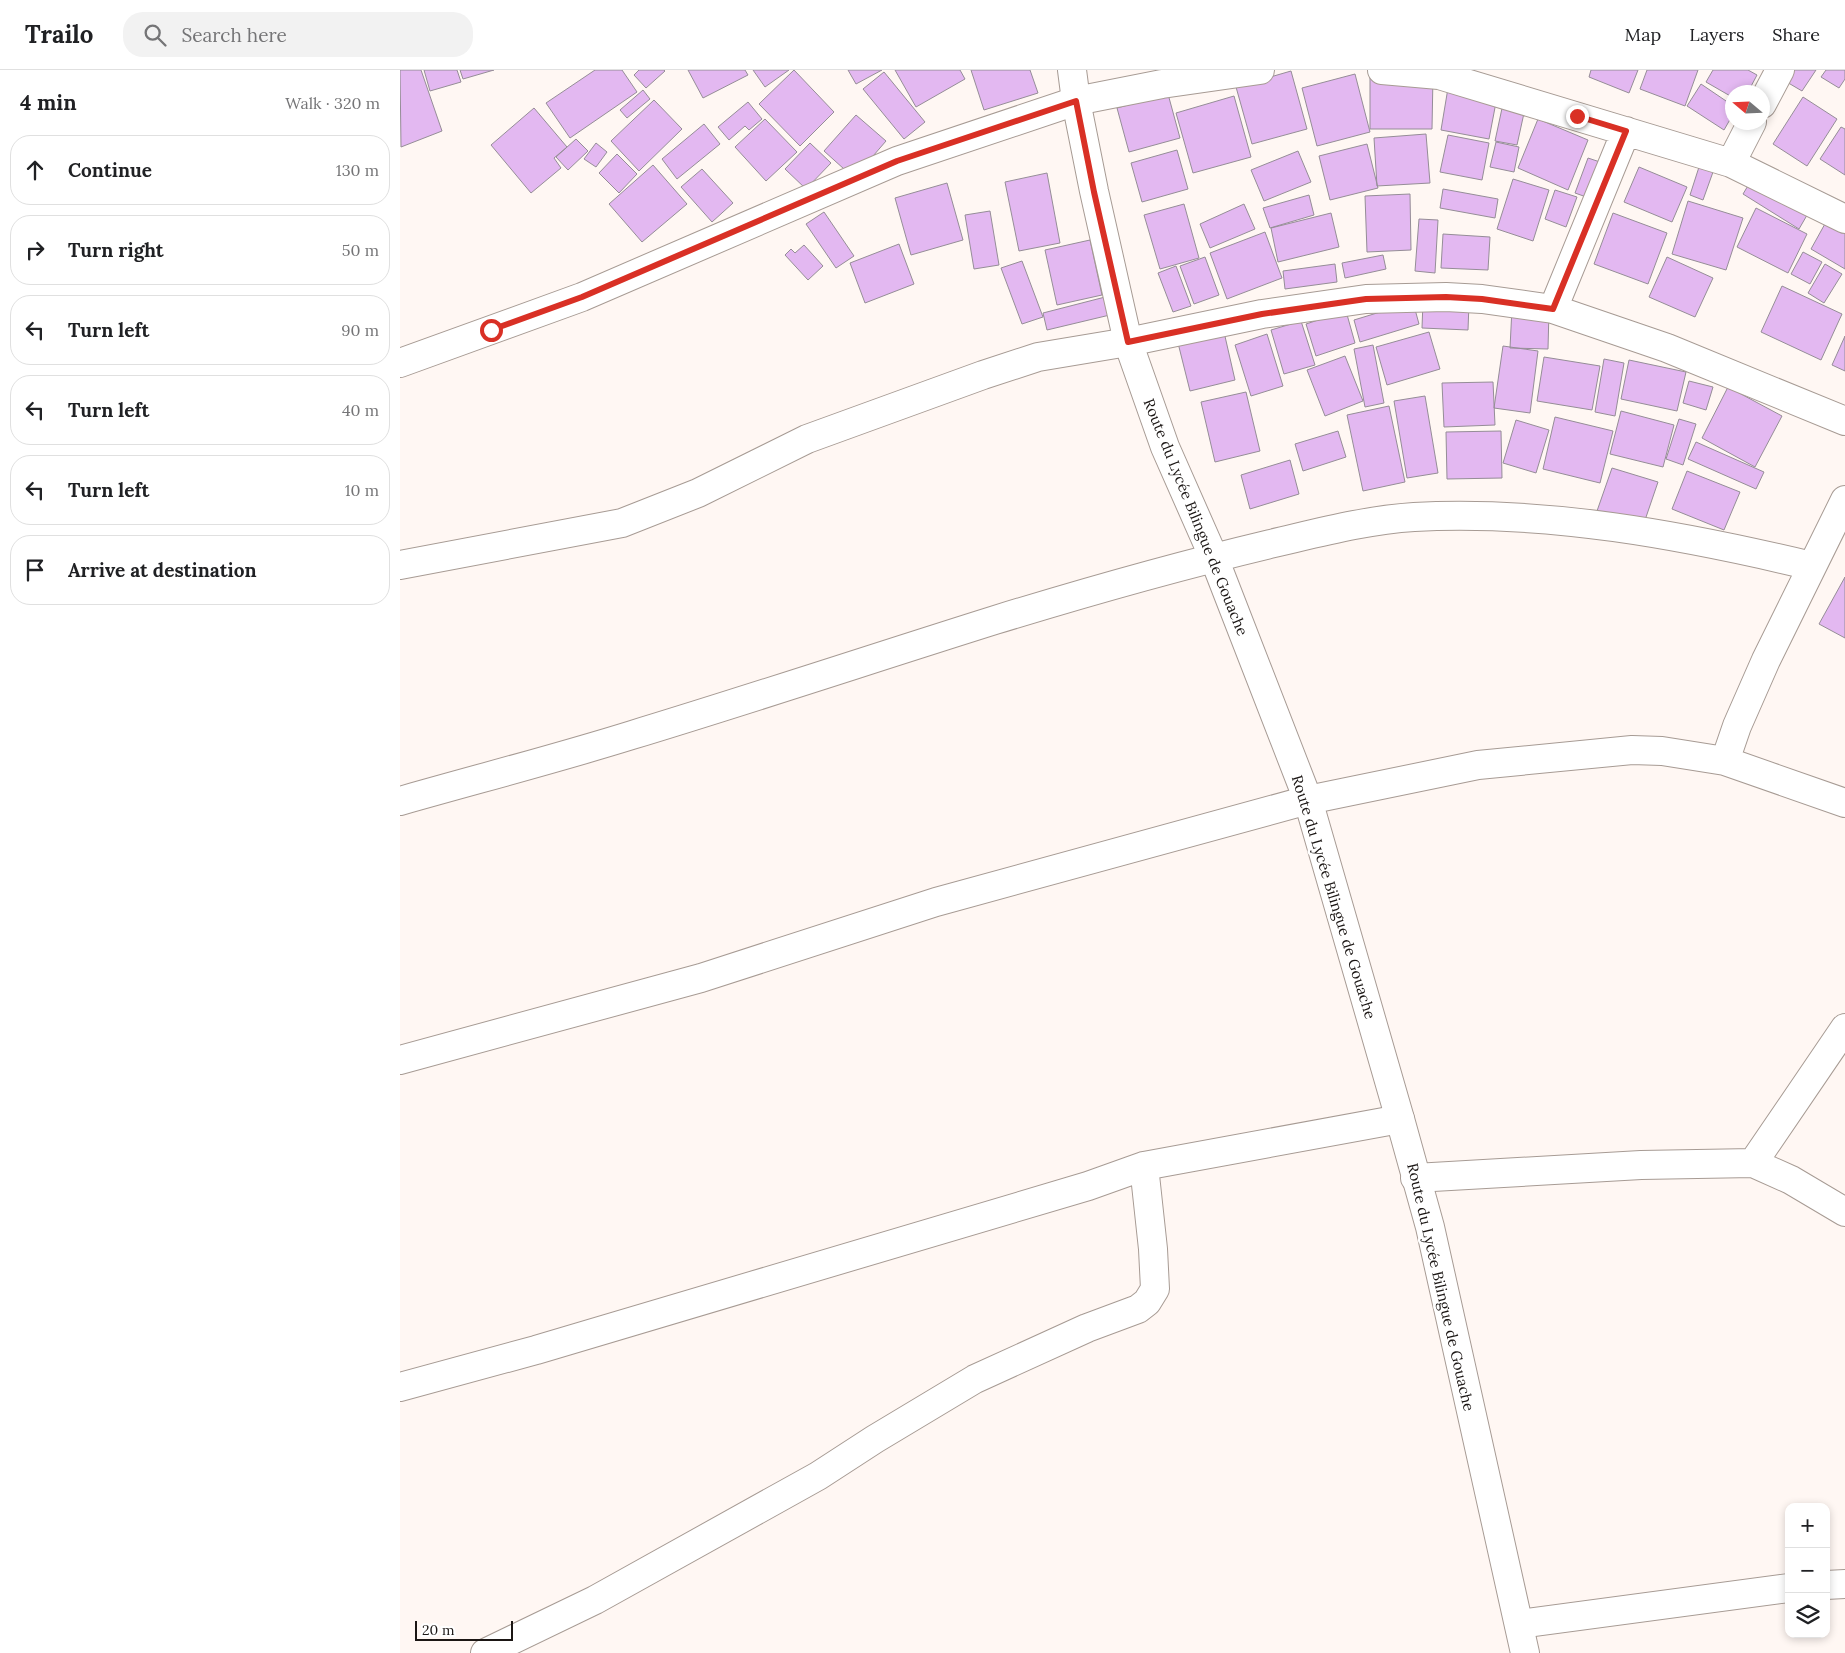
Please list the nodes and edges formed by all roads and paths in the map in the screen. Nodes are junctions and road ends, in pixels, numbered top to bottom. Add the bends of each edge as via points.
1 (1072, 70) edge
2 (1260, 70) edge
3 (1382, 70) edge
4 (1780, 70) edge
5 (1465, 76) edge
6 (1770, 89) edge
7 (1076, 101) junction
8 (1748, 130) edge
9 (1626, 131) junction
10 (1731, 163) junction
11 (1845, 218) edge
12 (1553, 309) junction
13 (1128, 342) junction
14 (400, 364) edge
15 (1845, 420) edge
16 (1845, 500) edge
17 (1214, 558) junction
18 (400, 565) edge
19 (1812, 566) junction
20 (1725, 761) junction
21 (1308, 800) junction
22 (400, 801) edge
23 (1845, 803) edge
24 (1845, 1028) edge
25 (400, 1060) edge
26 (1400, 1119) junction
27 (1753, 1163) junction
28 (1144, 1166) junction
29 (1415, 1178) junction
30 (1845, 1212) edge
31 (400, 1387) edge
32 (1845, 1584) edge
33 (1830, 1585) edge
34 (1785, 1589) edge
35 (1519, 1624) junction
36 (485, 1653) edge
37 (1524, 1653) edge

1 - 7 street, Route du Lycée Bilingue de Gouache
2 - 7 street
3 - 5 street
4 - 6 street
5 - 9 street
7 - 13 street, Route du Lycée Bilingue de Gouache
7 - 14 street via 897,161 582,297
8 - 10 street
9 - 10 street
9 - 12 street
10 - 11 street
12 - 13 street via 1446,297 1366,299 1262,314
12 - 15 street via 1667,348
13 - 17 street, Route du Lycée Bilingue de Gouache via 1165,447
13 - 18 street via 1038,357 983,375 807,440 698,493 622,523
16 - 19 street
17 - 19 street via 1361,524 1411,517 1516,516 1661,534
17 - 21 street, Route du Lycée Bilingue de Gouache
17 - 22 street via 1091,591 630,736
19 - 20 street via 1766,660
20 - 21 street via 1632,750 1488,764
20 - 23 street
21 - 25 street via 936,902 701,978
21 - 26 street, Route du Lycée Bilingue de Gouache
24 - 27 street
26 - 28 street
26 - 29 street, Route du Lycée Bilingue de Gouache
27 - 29 street via 1641,1165
27 - 30 street via 1791,1180
28 - 31 street via 1088,1186
28 - 36 street via 1155,1289 1147,1302 975,1379 818,1476 595,1600
29 - 35 street, Route du Lycée Bilingue de Gouache via 1430,1227
32 - 33 street
34 - 35 street
35 - 37 street, Route du Lycée Bilingue de Gouache

